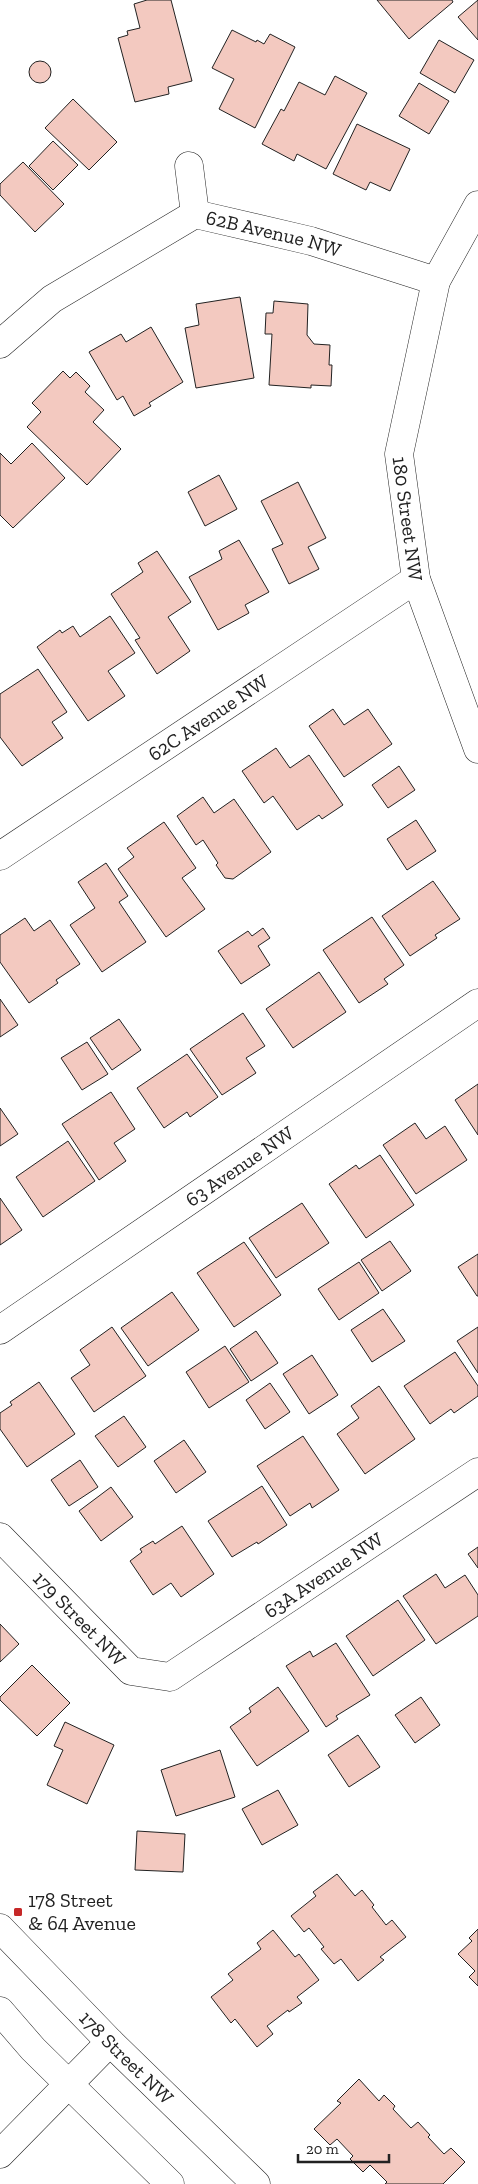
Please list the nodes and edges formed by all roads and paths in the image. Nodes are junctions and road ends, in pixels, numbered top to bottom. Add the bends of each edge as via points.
1 (189, 166) dead end
2 (478, 205) edge
3 (195, 214) junction
4 (436, 281) junction
5 (0, 344) edge
6 (416, 579) junction
7 (478, 749) edge
8 (0, 856) edge
9 (478, 1003) edge
10 (0, 1330) edge
11 (478, 1472) edge
12 (0, 1537) edge
13 (170, 1677) joint
14 (0, 1928) edge
15 (0, 2011) edge
16 (110, 2042) junction
17 (68, 2083) junction
18 (0, 2154) edge
19 (170, 2184) edge
20 (256, 2184) edge

1 - 3 street
2 - 4 street
3 - 4 street, 62B Avenue NW via 311,241
3 - 5 street, 62B Avenue NW via 52,299
4 - 6 street, 180 Street NW via 399,454
6 - 7 street, 180 Street NW
6 - 8 street, 62C Avenue NW
9 - 10 street, 63 Avenue NW
11 - 13 street, 63A Avenue NW
12 - 13 street, 179 Street NW via 131,1671
14 - 16 street, 178 Street NW
15 - 17 street
16 - 17 street
16 - 20 street, 178 Street NW
17 - 18 street
17 - 19 street

